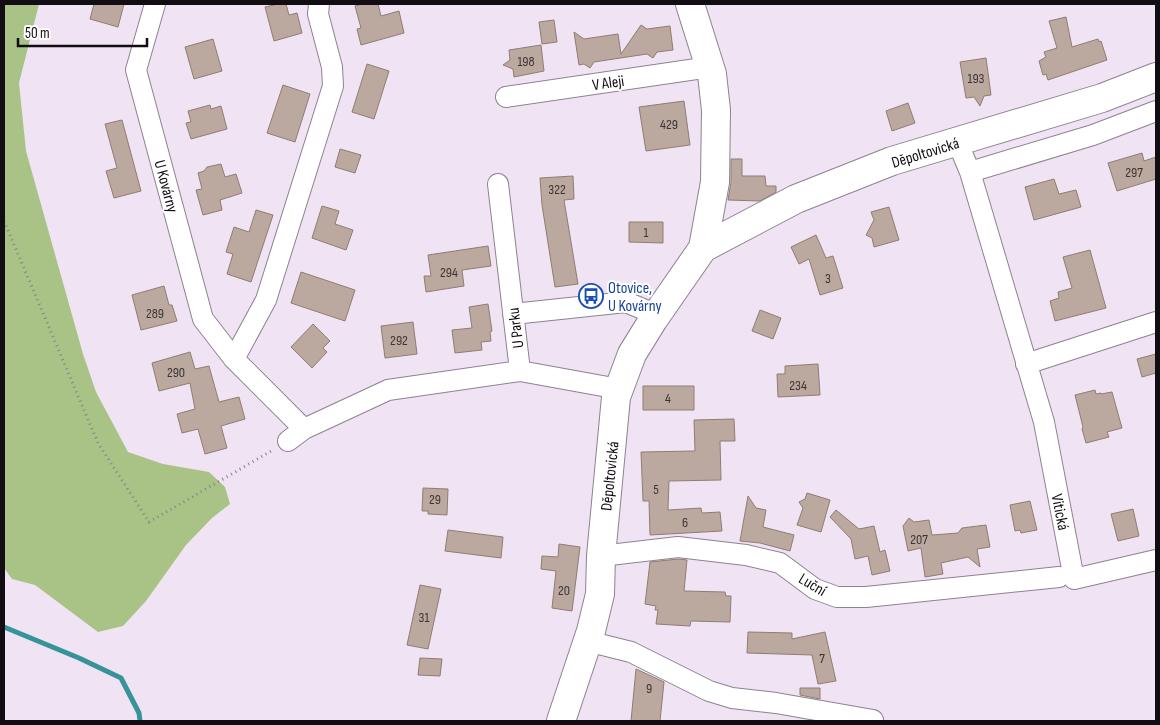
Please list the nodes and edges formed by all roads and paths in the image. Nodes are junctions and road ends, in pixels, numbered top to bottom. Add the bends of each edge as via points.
1 (155, 4) edge
2 (319, 4) edge
3 (690, 4) edge
4 (710, 67) junction
5 (1156, 77) edge
6 (506, 97) dead end
7 (1156, 111) edge
8 (957, 142) junction
9 (970, 172) junction
10 (498, 184) dead end
11 (4, 221) edge
12 (703, 248) junction
13 (513, 314) junction
14 (657, 315) junction
15 (1156, 322) edge
16 (234, 359) junction
17 (1026, 364) junction
18 (520, 371) junction
19 (619, 388) junction
20 (296, 435) junction
21 (601, 556) junction
22 (1156, 560) edge
23 (1059, 578) dead end
24 (587, 641) junction
25 (873, 720) dead end
26 (561, 721) edge

1 - 16 street, U Kovárny via 136,70 203,319
2 - 16 street via 318,14 332,67 333,86 266,300
3 - 4 street, Děpoltovická
4 - 6 street, V Aleji
4 - 12 street, Děpoltovická via 716,110 715,182
5 - 8 street, Děpoltovická via 1102,98
7 - 9 street via 1093,135
8 - 9 street, Vitická
8 - 12 street, Děpoltovická via 892,161 796,199
9 - 17 street, Vitická
10 - 13 street, U Parku
11 - 20 path via 98,443 149,522
12 - 14 street, Děpoltovická
13 - 14 street via 626,302
13 - 18 street, U Parku
14 - 19 street, Děpoltovická via 632,354
15 - 17 street
16 - 20 street, U Kovárny
17 - 22 street, Vitická via 1044,422 1074,579
18 - 19 street, U Parku
18 - 20 street via 388,390
19 - 21 street, Děpoltovická
21 - 23 street, Luční via 678,546 746,555 780,563 815,589 837,598
21 - 24 street, Děpoltovická via 600,594
24 - 25 street via 631,652 709,692
24 - 26 street, Děpoltovická

